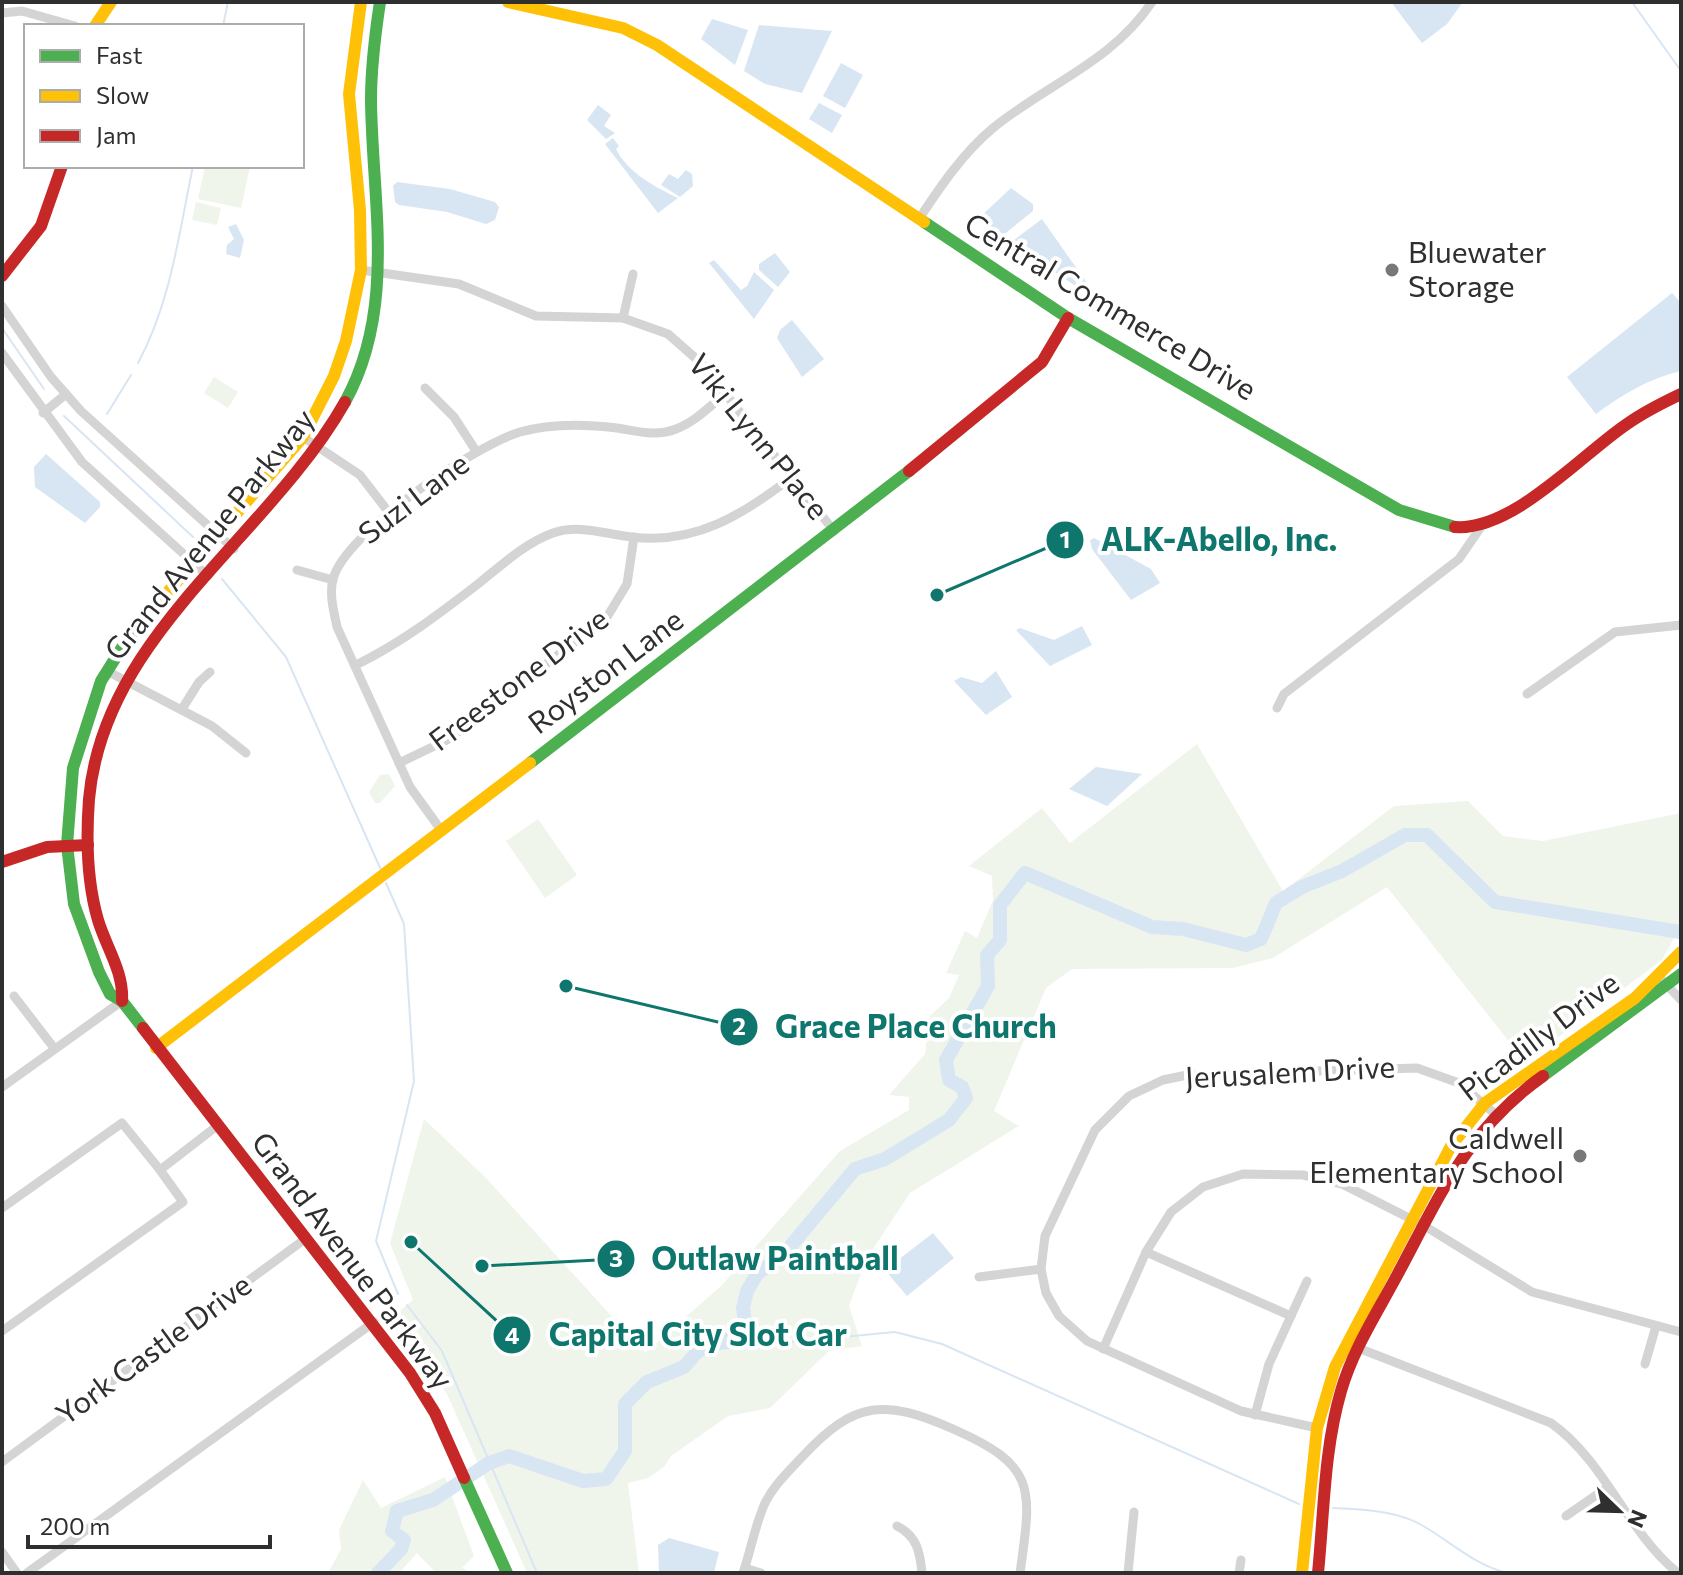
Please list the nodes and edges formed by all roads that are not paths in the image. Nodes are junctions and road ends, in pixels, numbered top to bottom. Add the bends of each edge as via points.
1 (111, 2) edge
2 (361, 2) edge
3 (380, 2) edge
4 (508, 2) edge
5 (1152, 2) edge
6 (2, 13) edge
7 (69, 24) edge
8 (96, 24) edge
9 (61, 168) edge
10 (919, 219) junction
11 (361, 270) junction
12 (379, 273) junction
13 (633, 274) dead end
14 (2, 276) edge
15 (2, 306) edge
16 (623, 318) junction
17 (1068, 318) junction
18 (2, 353) edge
19 (425, 388) dead end
20 (66, 394) junction
21 (725, 394) junction
22 (1681, 394) edge
23 (43, 413) junction
24 (303, 437) junction
25 (320, 446) junction
26 (476, 451) junction
27 (792, 477) junction
28 (390, 514) junction
29 (1483, 524) junction
30 (834, 531) junction
31 (218, 534) junction
32 (634, 537) junction
33 (234, 549) junction
34 (192, 562) junction
35 (297, 570) dead end
36 (208, 576) junction
37 (333, 580) junction
38 (1681, 625) edge
39 (356, 665) junction
40 (107, 671) junction
41 (210, 672) dead end
42 (126, 681) junction
43 (1527, 694) dead end
44 (1277, 708) dead end
45 (182, 709) junction
46 (246, 753) dead end
47 (399, 763) junction
48 (441, 830) junction
49 (67, 845) junction
50 (88, 845) junction
51 (2, 862) edge
52 (1681, 952) edge
53 (1681, 974) edge
54 (1664, 982) junction
55 (14, 996) dead end
56 (1681, 1000) edge
57 (122, 1001) junction
58 (54, 1048) junction
59 (156, 1048) junction
60 (2, 1087) edge
61 (1485, 1103) junction
62 (1495, 1114) junction
63 (217, 1126) junction
64 (160, 1170) junction
65 (2, 1208) edge
66 (1417, 1222) junction
67 (305, 1239) junction
68 (1146, 1252) junction
69 (1041, 1269) junction
70 (979, 1277) dead end
71 (1307, 1281) dead end
72 (1291, 1316) junction
73 (374, 1322) junction
74 (1656, 1326) junction
75 (2, 1331) edge
76 (1681, 1332) edge
77 (1352, 1346) junction
78 (1103, 1349) junction
79 (1645, 1364) dead end
80 (1255, 1415) junction
81 (1317, 1428) junction
82 (2, 1462) edge
83 (1608, 1487) junction
84 (1134, 1512) dead end
85 (1566, 1516) dead end
86 (897, 1526) dead end
87 (2, 1552) edge
88 (1241, 1560) dead end
89 (744, 1571) edge
90 (17, 1573) edge
91 (27, 1573) edge
92 (507, 1573) edge
93 (761, 1573) edge
94 (922, 1573) edge
95 (1020, 1573) edge
96 (1128, 1573) edge
97 (1239, 1573) edge
98 (1302, 1573) edge
99 (1318, 1573) edge
100 (1678, 1573) edge

1 - 8 street
2 - 11 street, Grand Avenue Parkway via 349,94
3 - 12 street, Grand Avenue Parkway via 370,70
4 - 10 street, Central Commerce Drive via 623,28 657,45
5 - 10 street via 1117,44 980,139
6 - 7 street via 33,13
9 - 14 street via 46,217
10 - 17 street, Central Commerce Drive
11 - 12 street, Viki Lynn Place
11 - 24 street, Grand Avenue Parkway via 346,341
12 - 16 street, Viki Lynn Place via 459,284 536,316
12 - 25 street, Grand Avenue Parkway via 362,360
13 - 16 street
15 - 20 street
16 - 21 street, Viki Lynn Place via 678,341
17 - 29 street, Central Commerce Drive via 1399,510 1434,524
17 - 30 street, Royston Lane via 1032,373
18 - 23 street
19 - 26 street via 454,417
20 - 23 street
20 - 31 street
21 - 26 street, Suzi Lane via 693,420 660,433 579,424 520,432
21 - 27 street, Viki Lynn Place
22 - 29 street, Central Commerce Drive via 1632,418 1503,516
23 - 34 street via 82,462
24 - 25 street
24 - 31 street, Grand Avenue Parkway
25 - 28 street via 360,475
25 - 33 street, Grand Avenue Parkway
26 - 28 street, Suzi Lane
27 - 30 street, Viki Lynn Place
27 - 32 street via 754,506 708,529
28 - 37 street, Suzi Lane via 355,543
29 - 44 street via 1459,559 1284,694
30 - 48 street, Royston Lane
31 - 33 street
31 - 34 street, Grand Avenue Parkway
32 - 39 street via 581,528 529,544 421,628
32 - 47 street, Freestone Drive via 627,584 607,617 449,739
33 - 36 street, Grand Avenue Parkway
34 - 36 street
34 - 40 street, Grand Avenue Parkway via 137,626
35 - 37 street
36 - 42 street, Grand Avenue Parkway via 150,642
37 - 39 street via 337,627
38 - 43 street via 1615,632
39 - 47 street
40 - 42 street
40 - 49 street, Grand Avenue Parkway via 73,768
41 - 45 street
42 - 45 street
42 - 50 street, Grand Avenue Parkway via 97,751
45 - 46 street
47 - 48 street
48 - 59 street, Royston Lane
49 - 50 street
49 - 51 street
49 - 57 street, Grand Avenue Parkway via 74,904 89,951 110,994
50 - 57 street, Grand Avenue Parkway via 95,904 125,989
52 - 54 street, Picadilly Drive
53 - 54 street, Picadilly Drive
54 - 56 street
54 - 61 street, Picadilly Drive
54 - 62 street, Picadilly Drive
55 - 58 street
57 - 58 street
57 - 59 street, Grand Avenue Parkway
58 - 60 street
59 - 63 street, Grand Avenue Parkway
61 - 62 street, Jerusalem Drive
61 - 66 street, Picadilly Drive via 1451,1146
61 - 69 street, Jerusalem Drive via 1448,1077 1405,1067 1187,1075 1151,1084 1109,1112 1087,1142 1045,1236
62 - 66 street, Picadilly Drive
63 - 64 street
63 - 67 street, Grand Avenue Parkway
64 - 65 street via 122,1123
64 - 75 street via 183,1202
66 - 68 street via 1323,1178 1243,1174 1188,1197 1171,1212
66 - 74 street via 1532,1292
66 - 77 street, Picadilly Drive
67 - 73 street, Grand Avenue Parkway
67 - 82 street, York Castle Drive
68 - 72 street
68 - 78 street
69 - 70 street
69 - 78 street, Jerusalem Drive via 1059,1316 1076,1334
71 - 72 street
72 - 80 street via 1269,1364
73 - 91 street
73 - 92 street, Grand Avenue Parkway via 435,1413
74 - 76 street
74 - 79 street
77 - 81 street, Picadilly Drive
77 - 83 street via 1551,1423 1577,1444
77 - 99 street, Picadilly Drive via 1332,1430
78 - 80 street, Jerusalem Drive
80 - 81 street, Jerusalem Drive
81 - 98 street, Picadilly Drive
83 - 85 street
83 - 100 street via 1651,1547
84 - 96 street
86 - 94 street via 916,1542
87 - 90 street
88 - 97 street
89 - 93 street
89 - 95 street via 764,1505 776,1485 837,1423 858,1412 892,1408 918,1413 1009,1460 1025,1497

